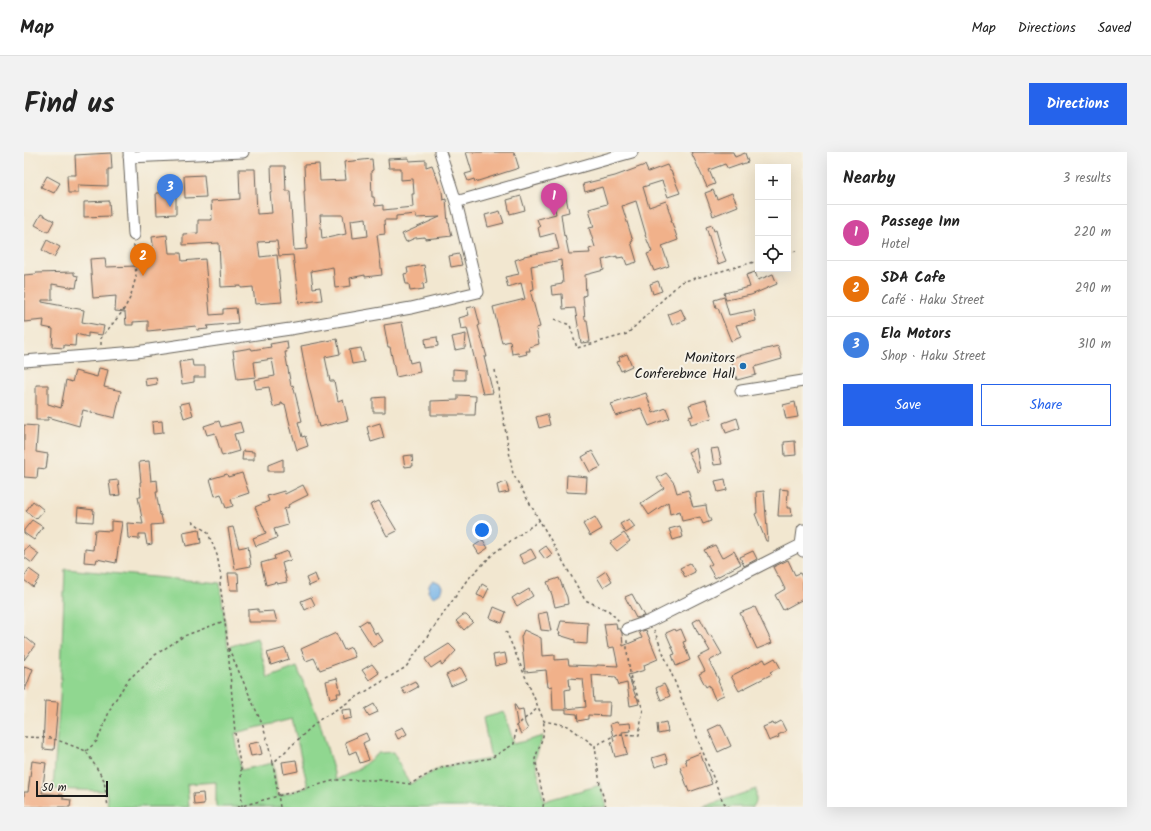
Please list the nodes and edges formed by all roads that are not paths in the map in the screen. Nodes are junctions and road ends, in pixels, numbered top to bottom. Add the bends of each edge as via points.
1 (244, 152) edge
2 (440, 152) edge
3 (632, 152) edge
4 (129, 154) edge
5 (456, 202) junction
6 (134, 239) road end
7 (24, 361) edge
8 (803, 381) edge
9 (741, 391) dead end
10 (803, 530) edge
11 (802, 548) edge
12 (627, 629) road end

1 - 4 street
2 - 5 street
3 - 5 street
4 - 6 street
5 - 7 street via 478,292 410,308 290,329 136,352
8 - 9 street
10 - 11 street
11 - 12 street via 650,621

